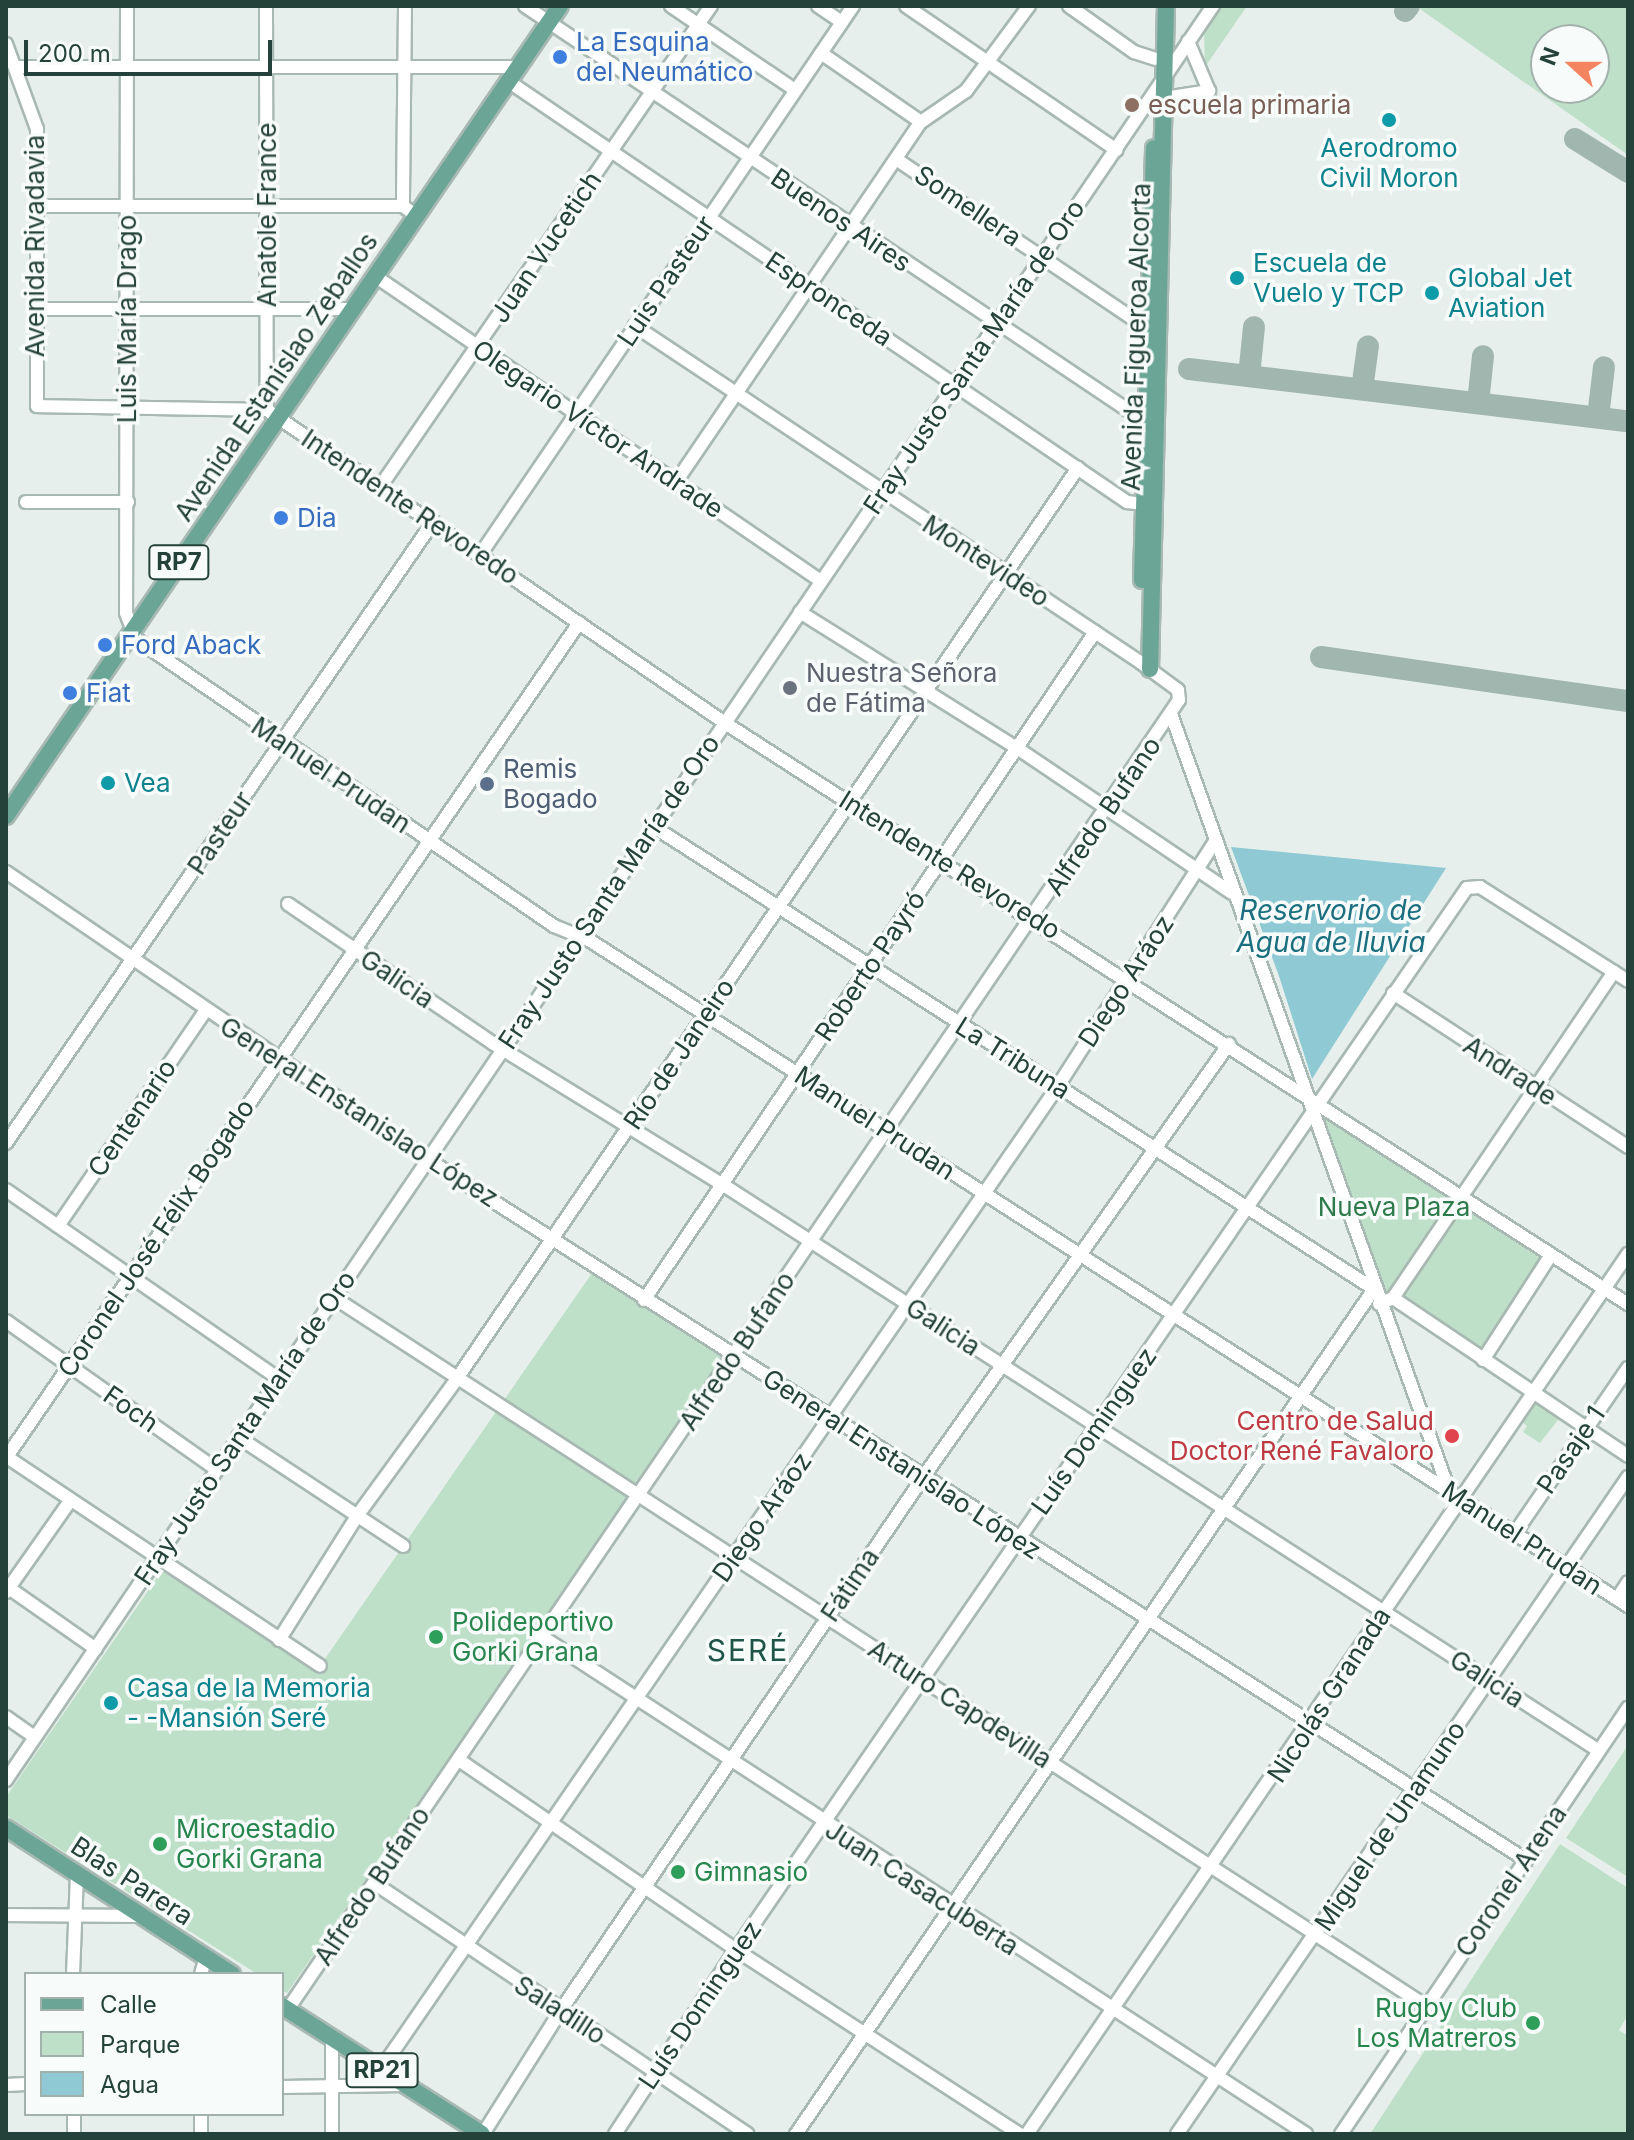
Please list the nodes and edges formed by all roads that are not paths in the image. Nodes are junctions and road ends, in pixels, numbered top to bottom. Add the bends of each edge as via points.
1 (127, 6) edge
2 (266, 6) edge
3 (405, 6) edge
4 (525, 6) edge
5 (560, 6) edge
6 (671, 6) edge
7 (711, 6) edge
8 (818, 6) edge
9 (853, 6) edge
10 (906, 6) edge
11 (1029, 6) edge
12 (1069, 6) edge
13 (1155, 6) edge
14 (1166, 6) edge
15 (1213, 6) edge
16 (549, 22) junction
17 (842, 22) junction
18 (698, 24) junction
19 (1188, 41) junction
20 (6, 44) edge
21 (821, 53) junction
22 (1155, 59) junction
23 (989, 63) junction
24 (126, 65) junction
25 (267, 65) junction
26 (405, 66) junction
27 (15, 67) junction
28 (518, 67) junction
29 (1165, 73) junction
30 (508, 81) junction
31 (795, 90) junction
32 (652, 92) junction
33 (1158, 95) junction
34 (921, 122) junction
35 (612, 150) junction
36 (1116, 150) junction
37 (749, 157) junction
38 (896, 159) junction
39 (267, 203) junction
40 (127, 205) junction
41 (36, 206) junction
42 (410, 211) junction
43 (709, 218) junction
44 (851, 226) junction
45 (1044, 257) junction
46 (375, 276) junction
47 (810, 286) junction
48 (267, 308) junction
49 (36, 309) junction
50 (128, 309) junction
51 (352, 309) junction
52 (1155, 325) junction
53 (635, 326) junction
54 (996, 326) junction
55 (478, 347) junction
56 (954, 385) junction
57 (735, 394) junction
58 (127, 409) junction
59 (272, 413) junction
60 (576, 414) junction
61 (1152, 427) junction
62 (1078, 468) junction
63 (676, 482) junction
64 (380, 487) junction
65 (882, 493) junction
66 (26, 502) dead end
67 (128, 502) junction
68 (1149, 505) junction
69 (433, 522) junction
70 (480, 555) junction
71 (1006, 574) junction
72 (821, 581) junction
73 (800, 612) junction
74 (579, 623) junction
75 (131, 632) junction
76 (1095, 632) junction
77 (1145, 666) junction
78 (1178, 690) joint
79 (922, 692) junction
80 (1171, 714) junction
81 (725, 723) junction
82 (282, 742) junction
83 (1017, 748) junction
84 (848, 800) junction
85 (1107, 808) junction
86 (6, 816) edge
87 (654, 827) junction
88 (1216, 840) junction
89 (428, 841) junction
90 (941, 861) junction
91 (1199, 868) junction
92 (6, 872) edge
93 (1232, 893) junction
94 (288, 904) dead end
95 (776, 908) junction
96 (1035, 918) junction
97 (577, 936) junction
98 (353, 949) junction
99 (133, 959) junction
100 (868, 966) junction
101 (1614, 972) junction
102 (1129, 979) junction
103 (1628, 981) edge
104 (1393, 993) junction
105 (205, 1011) junction
106 (707, 1015) junction
107 (960, 1024) junction
108 (1229, 1044) junction
109 (502, 1048) junction
110 (279, 1059) junction
111 (798, 1074) junction
112 (1058, 1086) junction
113 (1537, 1089) junction
114 (1303, 1092) junction
115 (1316, 1108) junction
116 (630, 1125) junction
117 (887, 1131) junction
118 (6, 1143) edge
119 (1628, 1147) edge
120 (1153, 1149) junction
121 (427, 1159) junction
122 (722, 1184) junction
123 (6, 1190) edge
124 (983, 1192) junction
125 (1463, 1199) junction
126 (1248, 1208) junction
127 (58, 1226) junction
128 (552, 1239) junction
129 (812, 1241) junction
130 (1080, 1253) junction
131 (1628, 1254) edge
132 (1551, 1255) junction
133 (131, 1277) junction
134 (1374, 1289) junction
135 (1604, 1289) junction
136 (333, 1297) junction
137 (1393, 1298) junction
138 (644, 1300) junction
139 (908, 1304) junction
140 (1379, 1304) junction
141 (1628, 1304) edge
142 (1174, 1315) junction
143 (6, 1321) edge
144 (734, 1355) junction
145 (1483, 1360) junction
146 (70, 1366) junction
147 (1003, 1366) junction
148 (1628, 1368) edge
149 (278, 1378) junction
150 (456, 1380) junction
151 (1534, 1395) junction
152 (1302, 1396) junction
153 (830, 1419) junction
154 (1098, 1427) junction
155 (1586, 1429) junction
156 (238, 1437) junction
157 (1628, 1456) edge
158 (6, 1457) edge
159 (216, 1469) junction
160 (924, 1476) junction
161 (1628, 1477) edge
162 (1454, 1495) junction
163 (638, 1496) junction
164 (70, 1501) junction
165 (1226, 1508) junction
166 (357, 1516) junction
167 (1515, 1533) junction
168 (1019, 1540) junction
169 (403, 1546) dead end
170 (734, 1556) junction
171 (157, 1559) junction
172 (1567, 1567) junction
173 (1628, 1582) edge
174 (8, 1590) edge
175 (1622, 1602) edge
176 (1384, 1612) junction
177 (828, 1619) junction
178 (1150, 1622) junction
179 (541, 1636) junction
180 (279, 1640) junction
181 (96, 1649) junction
182 (320, 1666) dead end
183 (1489, 1680) junction
184 (923, 1681) junction
185 (636, 1697) junction
186 (1628, 1708) edge
187 (6, 1717) edge
188 (1312, 1724) junction
189 (35, 1737) junction
190 (1599, 1751) junction
191 (459, 1760) junction
192 (731, 1761) junction
193 (1052, 1762) junction
194 (6, 1780) edge
195 (1415, 1789) junction
196 (550, 1821) junction
197 (824, 1824) junction
198 (6, 1828) edge
199 (1526, 1860) junction
200 (1213, 1867) junction
201 (77, 1874) junction
202 (374, 1883) junction
203 (643, 1887) junction
204 (952, 1908) junction
205 (6, 1915) edge
206 (73, 1915) junction
207 (142, 1916) junction
208 (1315, 1935) junction
209 (465, 1948) junction
210 (736, 1950) junction
211 (206, 1957) junction
212 (73, 1972) edge
213 (202, 1972) edge
214 (229, 1972) edge
215 (1426, 2006) junction
216 (285, 2008) edge
217 (561, 2010) junction
218 (1113, 2012) junction
219 (865, 2035) junction
220 (332, 2038) junction
221 (381, 2069) junction
222 (654, 2072) junction
223 (1216, 2076) junction
224 (404, 2085) junction
225 (284, 2087) edge
226 (332, 2087) junction
227 (460, 2127) edge
228 (332, 2134) edge
229 (482, 2134) edge
230 (615, 2134) edge
231 (748, 2134) edge
232 (796, 2134) edge
233 (1019, 2134) edge
234 (1027, 2134) edge
235 (1177, 2134) edge
236 (1306, 2134) edge
237 (1341, 2134) edge

1 - 24 street, Luis María Drago
2 - 25 street, Anatole France
3 - 26 street
4 - 16 street, Buenos Aires
5 - 16 main road, Avenida Estanislao Zeballos / RP7
6 - 18 street
7 - 18 street, Juan Vucetich
8 - 17 street
9 - 17 street, Luis Pasteur
10 - 23 street
11 - 23 street
12 - 22 street via 1134,52
13 - 22 main road, Avenida Figueroa Alcorta
14 - 29 main road, Avenida Figueroa Alcorta
15 - 19 street
16 - 28 main road, Avenida Estanislao Zeballos / RP7
16 - 32 street, Buenos Aires
17 - 21 street, Luis Pasteur
18 - 31 street
18 - 32 street, Juan Vucetich
19 - 29 street
19 - 33 street via 1209,91
20 - 27 street, Avenida Rivadavia
21 - 31 street, Luis Pasteur
21 - 34 street, Somellera
22 - 33 main road, Avenida Figueroa Alcorta
23 - 34 street via 966,91
23 - 36 street
24 - 25 street
24 - 27 street
24 - 40 street, Luis María Drago
25 - 26 street
25 - 39 street, Anatole France
26 - 28 street
26 - 42 street
27 - 41 street, Avenida Rivadavia via 37,129
28 - 30 main road, Avenida Estanislao Zeballos / RP7
29 - 33 main road, Avenida Figueroa Alcorta
30 - 35 street, Espronceda
30 - 42 main road, Avenida Estanislao Zeballos / RP7
31 - 37 street, Luis Pasteur
32 - 35 street, Juan Vucetich
32 - 37 street, Buenos Aires
33 - 36 street, Fray Justo Santa María de Oro
33 - 52 main road, Avenida Figueroa Alcorta
34 - 38 street
35 - 43 street, Espronceda
35 - 55 street, Juan Vucetich
36 - 45 street, Fray Justo Santa María de Oro
37 - 43 street, Luis Pasteur
37 - 44 street, Buenos Aires
38 - 44 street
38 - 45 street, Somellera
39 - 40 street
39 - 42 street
39 - 48 street, Anatole France
40 - 41 street
40 - 50 street, Luis María Drago
41 - 49 street, Avenida Rivadavia
42 - 46 main road, Avenida Estanislao Zeballos / RP7
43 - 47 street, Espronceda
43 - 53 street, Luis Pasteur
44 - 47 street
44 - 54 street, Buenos Aires
45 - 52 street, Somellera
45 - 54 street, Fray Justo Santa María de Oro
46 - 51 main road, Avenida Estanislao Zeballos / RP7
46 - 55 street, Olegario Víctor Andrade
47 - 56 street, Espronceda
47 - 57 street
48 - 50 street
48 - 51 street
48 - 59 street, Anatole France
49 - 50 street
49 - 58 street, Avenida Rivadavia via 37,406
50 - 58 street, Luis María Drago
51 - 59 main road, Avenida Estanislao Zeballos / RP7
52 - 61 main road, Avenida Figueroa Alcorta
53 - 57 street, Montevideo
53 - 60 street, Luis Pasteur
54 - 56 street, Fray Justo Santa María de Oro
54 - 61 street, Buenos Aires
55 - 60 street, Olegario Víctor Andrade
55 - 64 street, Juan Vucetich
56 - 62 street, Espronceda
56 - 65 street, Fray Justo Santa María de Oro
57 - 63 street
57 - 65 street, Montevideo
58 - 59 street
58 - 67 street, Luis María Drago
59 - 64 street, Intendente Revoredo
59 - 75 main road, Avenida Estanislao Zeballos / RP7
60 - 63 street, Olegario Víctor Andrade
60 - 70 street, Luis Pasteur
61 - 68 main road, Avenida Figueroa Alcorta
62 - 68 street, Espronceda via 1127,502
62 - 71 street, Río de Janeiro
63 - 72 street, Olegario Víctor Andrade
64 - 69 street, Intendente Revoredo
65 - 71 street, Montevideo
65 - 72 street, Fray Justo Santa María de Oro
66 - 67 street
67 - 75 street, Luis María Drago via 126,613
68 - 77 main road, Avenida Figueroa Alcorta
69 - 70 street, Intendente Revoredo
69 - 82 street, Pasteur
70 - 74 street, Intendente Revoredo
71 - 76 street, Montevideo
71 - 79 street, Río de Janeiro
72 - 73 street, Fray Justo Santa María de Oro
73 - 79 street
73 - 81 street, Fray Justo Santa María de Oro
74 - 81 street, Intendente Revoredo
74 - 89 street, Coronel José Félix Bogado
75 - 82 street, Manuel Prudan via 140,644
75 - 86 main road, Avenida Estanislao Zeballos / RP7
76 - 77 street, Montevideo
76 - 83 street, Roberto Payró
77 - 78 street, Montevideo
78 - 80 street, Alfredo Bufano
79 - 83 street
79 - 84 street, Río de Janeiro
80 - 85 street, Alfredo Bufano
80 - 88 street
81 - 84 street, Intendente Revoredo
81 - 87 street, Fray Justo Santa María de Oro
82 - 89 street, Manuel Prudan
82 - 99 street, Pasteur
83 - 85 street
83 - 90 street, Roberto Payró
84 - 90 street, Intendente Revoredo
84 - 95 street, Río de Janeiro
85 - 91 street
85 - 96 street, Alfredo Bufano
87 - 95 street, La Tribuna
87 - 97 street, Fray Justo Santa María de Oro
88 - 91 street, Diego Aráoz
88 - 93 street
89 - 97 street, Manuel Prudan
89 - 98 street, Coronel José Félix Bogado
90 - 96 street, Intendente Revoredo
90 - 100 street, Roberto Payró
91 - 93 street
91 - 102 street, Diego Aráoz
92 - 99 street, General Enstanislao López
93 - 114 street
94 - 98 street, Galicia
95 - 100 street, La Tribuna
95 - 106 street, Río de Janeiro
96 - 102 street, Intendente Revoredo
96 - 107 street, Alfredo Bufano
97 - 106 street, Manuel Prudan
97 - 109 street, Fray Justo Santa María de Oro
98 - 109 street, Galicia
98 - 110 street, Coronel José Félix Bogado
99 - 105 street, General Enstanislao López
99 - 118 street, Pasteur
100 - 107 street, La Tribuna
100 - 111 street, Roberto Payró
101 - 103 street
101 - 104 street, Luís Dominguez via 1480,887 1467,888
101 - 113 street
102 - 108 street, Intendente Revoredo
102 - 112 street, Diego Aráoz
104 - 113 street, Andrade
104 - 115 street, Luís Dominguez
105 - 110 street, General Enstanislao López
105 - 127 street, Centenario
106 - 111 street, Manuel Prudan
106 - 116 street, Río de Janeiro
107 - 112 street, La Tribuna
107 - 117 street, Alfredo Bufano
108 - 114 street, Intendente Revoredo
108 - 120 street, Fátima
109 - 116 street, Galicia
109 - 121 street, Fray Justo Santa María de Oro
110 - 121 street, General Enstanislao López
110 - 133 street, Coronel José Félix Bogado
111 - 117 street, Manuel Prudan
111 - 122 street, Roberto Payró
112 - 120 street, La Tribuna
112 - 124 street, Diego Aráoz
113 - 119 street, Andrade
113 - 125 street
114 - 115 street, Intendente Revoredo
115 - 125 street, Intendente Revoredo
115 - 126 street, Luís Dominguez
115 - 134 street
116 - 122 street, Galicia
116 - 128 street, Río de Janeiro
117 - 124 street, Manuel Prudan
117 - 129 street, Alfredo Bufano
120 - 126 street, La Tribuna
120 - 130 street, Fátima
121 - 128 street, General Enstanislao López
121 - 136 street, Fray Justo Santa María de Oro
122 - 129 street, Galicia
122 - 138 street, Roberto Payró
123 - 127 street
124 - 130 street, Manuel Prudan
124 - 139 street, Diego Aráoz
125 - 132 street, Intendente Revoredo
125 - 137 street
126 - 134 street, La Tribuna
126 - 142 street, Luís Dominguez
127 - 133 street
128 - 138 street, General Enstanislao López
128 - 150 street, Río de Janeiro
129 - 139 street, Galicia
129 - 144 street, Alfredo Bufano
130 - 142 street, Manuel Prudan
130 - 147 street, Fátima
131 - 135 street, Nicolás Granada
132 - 135 street, Intendente Revoredo
132 - 145 street
133 - 146 street, Coronel José Félix Bogado
133 - 149 street
134 - 140 street
134 - 152 street
135 - 141 street, Intendente Revoredo
135 - 151 street, Nicolás Granada
136 - 149 street, Fray Justo Santa María de Oro
136 - 150 street, Arturo Capdevilla
137 - 140 street
137 - 145 street
138 - 144 street, General Enstanislao López
139 - 147 street, Galicia
139 - 153 street, Diego Aráoz
140 - 162 street
142 - 152 street, Manuel Prudan
142 - 154 street, Luís Dominguez
143 - 146 street, Foch
144 - 153 street, General Enstanislao López
144 - 163 street, Alfredo Bufano
145 - 151 street
146 - 158 street, Coronel José Félix Bogado
146 - 159 street, Foch
147 - 154 street, Galicia
147 - 160 street, Fátima
148 - 155 street, Pasaje 1
149 - 156 street, Fray Justo Santa María de Oro
150 - 163 street, Arturo Capdevilla
150 - 166 street, Río de Janeiro
151 - 155 street
151 - 162 street, Nicolás Granada
152 - 162 street, Manuel Prudan
152 - 165 street
153 - 160 street, General Enstanislao López
153 - 170 street, Diego Aráoz
154 - 165 street, Galicia
154 - 168 street, Luís Dominguez
155 - 157 street
155 - 167 street, Pasaje 1
156 - 159 street, Fray Justo Santa María de Oro
156 - 166 street
158 - 164 street
159 - 171 street, Fray Justo Santa María de Oro
160 - 168 street, General Enstanislao López
160 - 177 street, Fátima
161 - 172 street, Miguel de Unamuno
162 - 167 street, Manuel Prudan
162 - 176 street, Nicolás Granada
163 - 170 street, Arturo Capdevilla
163 - 179 street, Alfredo Bufano
164 - 171 street
164 - 174 street
165 - 176 street, Galicia
165 - 178 street
166 - 169 street
166 - 180 street, Río de Janeiro
167 - 172 street, Manuel Prudan
168 - 178 street, General Enstanislao López
168 - 184 street, Luís Dominguez
170 - 177 street, Arturo Capdevilla
170 - 185 street, Diego Aráoz
171 - 180 street
171 - 181 street, Fray Justo Santa María de Oro
172 - 175 street, Manuel Prudan
172 - 183 street, Miguel de Unamuno
173 - 175 street
174 - 181 street
176 - 183 street, Galicia
176 - 188 street, Nicolás Granada
177 - 184 street, Arturo Capdevilla
177 - 192 street, Fátima
178 - 188 street, General Enstanislao López
178 - 193 street
179 - 185 street, Juan Casacuberta
179 - 191 street, Alfredo Bufano
180 - 182 street
181 - 189 street, Fray Justo Santa María de Oro
183 - 190 street, Galicia
183 - 195 street, Miguel de Unamuno
184 - 193 street, Arturo Capdevilla
184 - 197 street, Luís Dominguez
185 - 192 street, Juan Casacuberta
185 - 196 street, Diego Aráoz
186 - 190 street, Coronel Arena
187 - 189 street
188 - 195 street, General Enstanislao López
188 - 200 street, Nicolás Granada
189 - 194 street, Fray Justo Santa María de Oro
190 - 199 street, Coronel Arena
191 - 196 street
191 - 202 street, Alfredo Bufano
192 - 197 street, Juan Casacuberta
192 - 203 street, Fátima
193 - 200 street, Arturo Capdevilla
193 - 204 street
195 - 199 street, General Enstanislao López
195 - 208 street, Miguel de Unamuno
196 - 203 street
196 - 209 street, Diego Aráoz
197 - 204 street, Juan Casacuberta
197 - 210 street, Luís Dominguez
198 - 201 main road, Blas Parera
199 - 215 street, Coronel Arena
200 - 208 street, Arturo Capdevilla
200 - 218 street, Nicolás Granada
201 - 206 street
201 - 207 main road, Blas Parera
202 - 209 street, Saladillo
202 - 216 street, Alfredo Bufano
203 - 210 street
203 - 217 street, Fátima
204 - 218 street, Juan Casacuberta
204 - 219 street
205 - 206 street
206 - 207 street
206 - 212 street
207 - 211 main road, Blas Parera
208 - 215 street, Arturo Capdevilla
208 - 223 street, Miguel de Unamuno
209 - 217 street, Saladillo
209 - 221 street, Diego Aráoz
210 - 219 street
210 - 222 street, Luís Dominguez
211 - 213 street
211 - 214 main road, Blas Parera
215 - 237 street, Coronel Arena
216 - 220 main road, RP21
217 - 222 street, Saladillo
217 - 229 street, Fátima
218 - 223 street, Juan Casacuberta
218 - 234 street, Nicolás Granada
219 - 232 street
219 - 233 street
220 - 221 main road, RP21
220 - 226 street
221 - 224 main road, RP21
222 - 230 street, Luís Dominguez
222 - 231 street, Saladillo
223 - 235 street, Miguel de Unamuno
223 - 236 street, Juan Casacuberta
224 - 226 street
224 - 227 main road, RP21
225 - 226 street
226 - 228 street
227 - 229 main road, RP21

